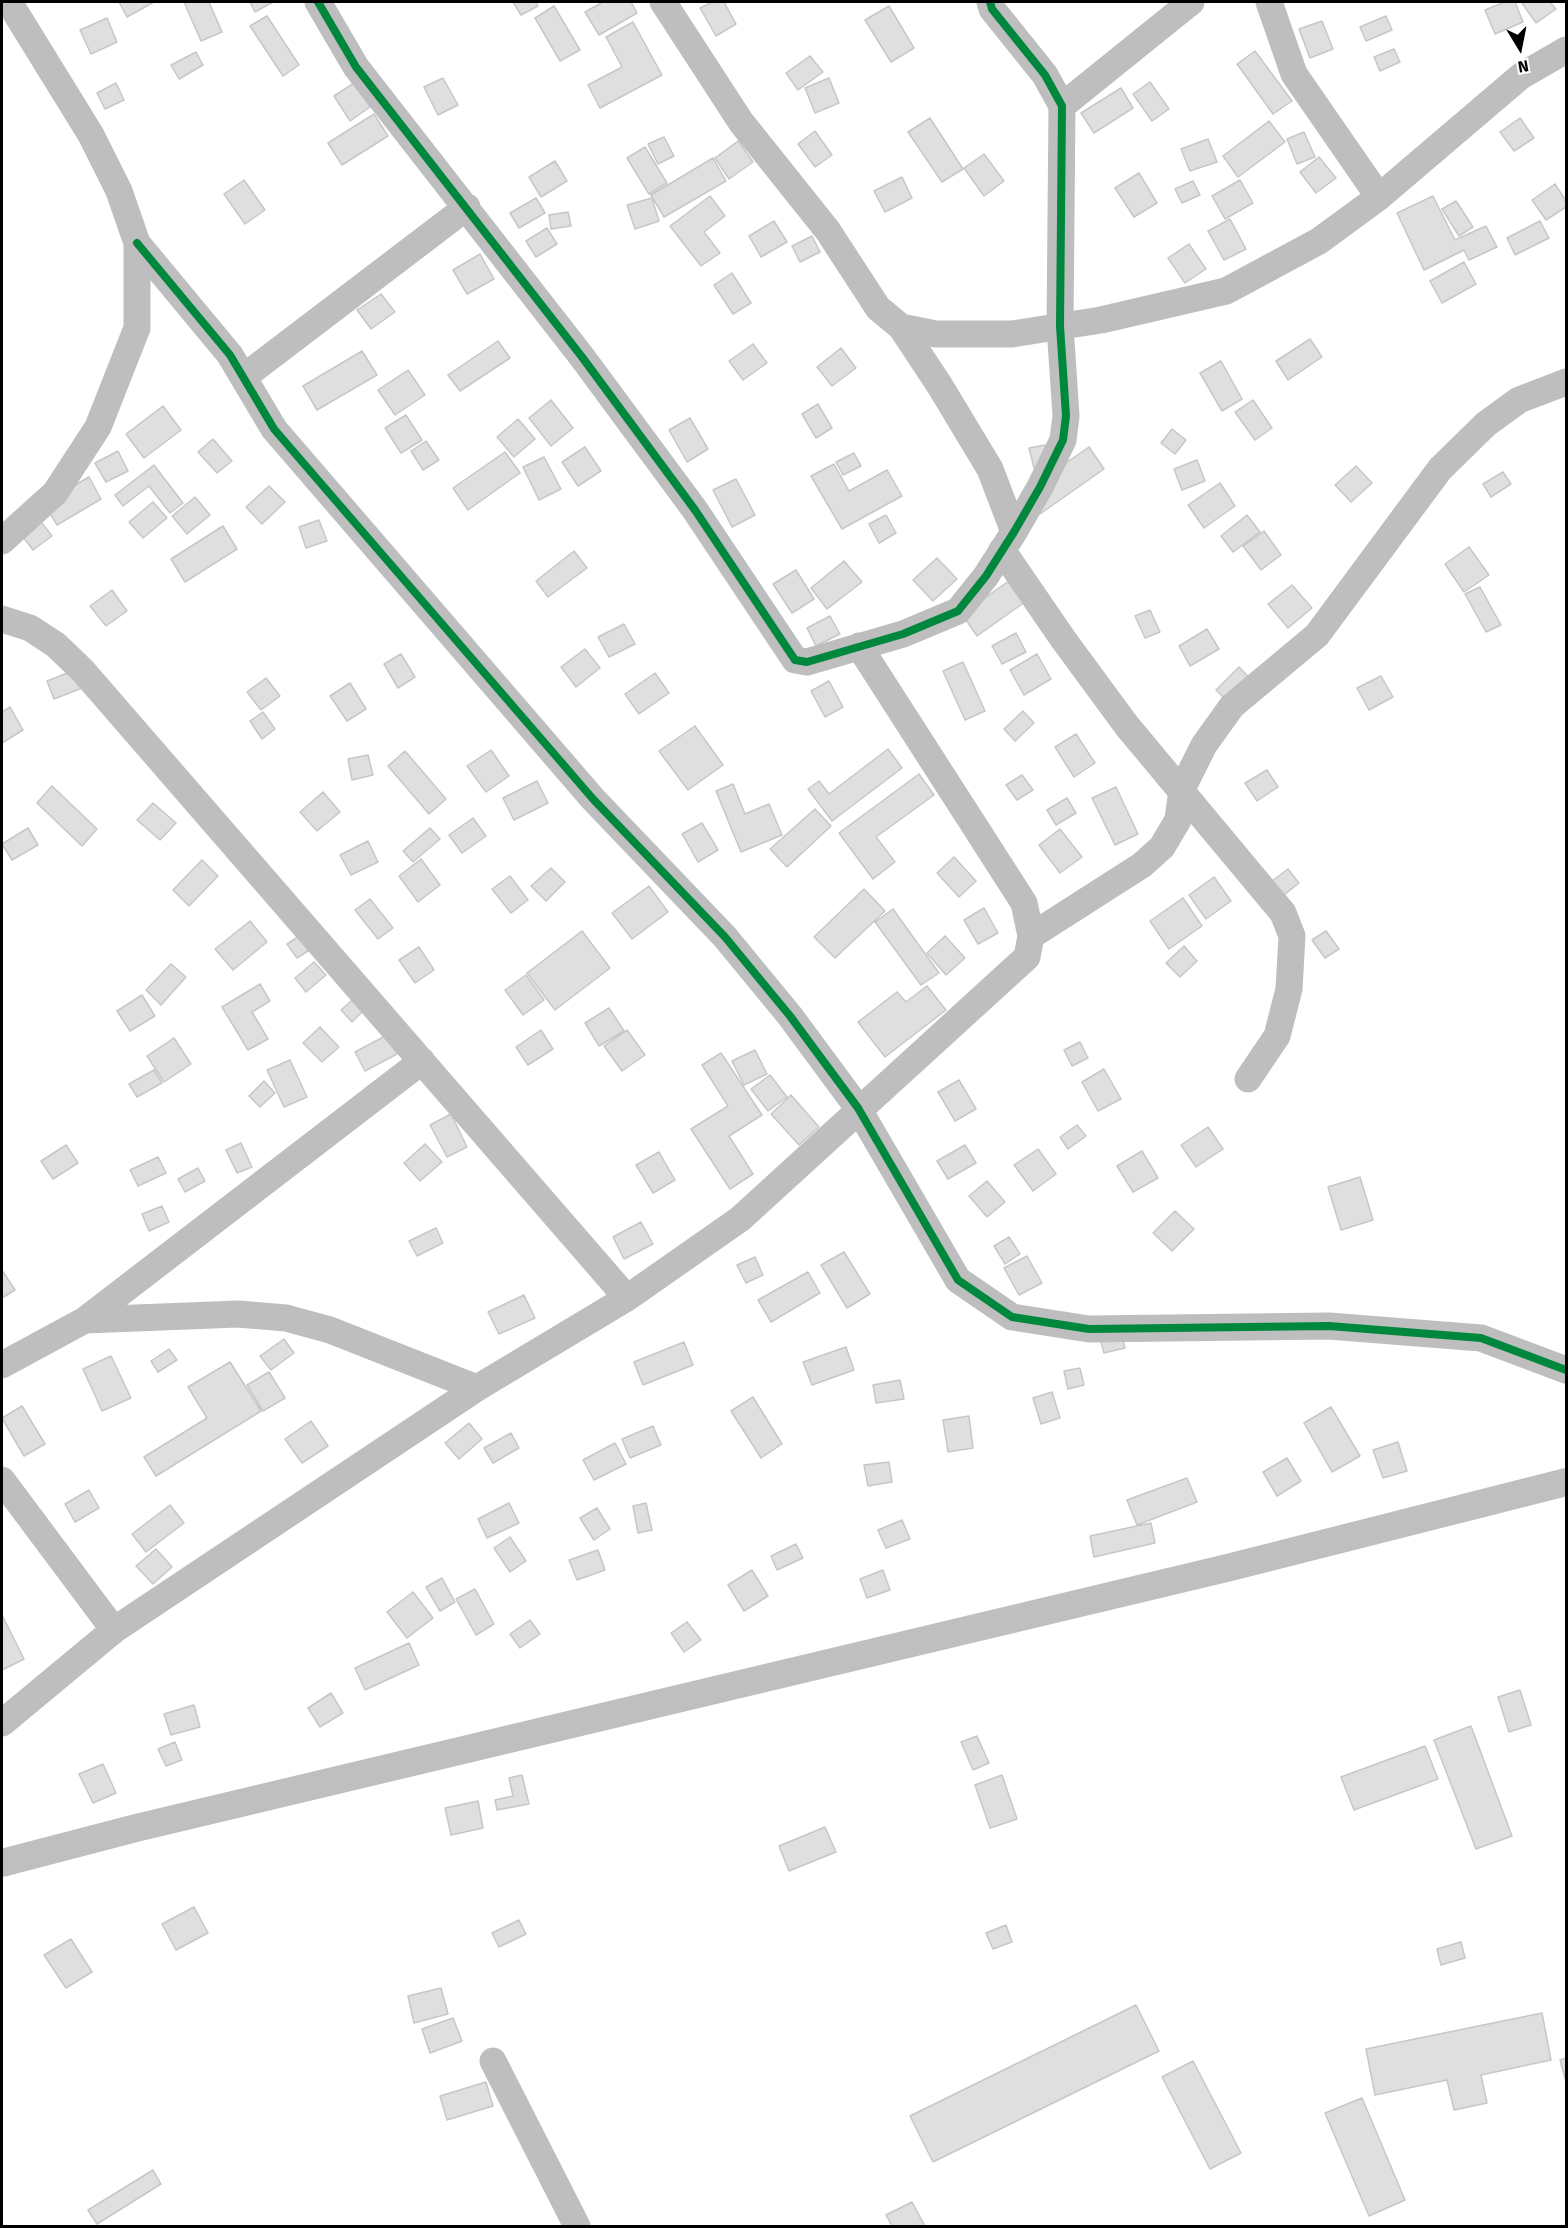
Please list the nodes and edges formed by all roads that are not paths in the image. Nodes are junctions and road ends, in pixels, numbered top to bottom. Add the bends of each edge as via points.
1 (9, 2) edge
2 (318, 2) edge
3 (663, 2) edge
4 (990, 2) edge
5 (1191, 2) edge
6 (1269, 2) edge
7 (1566, 50) edge
8 (1062, 106) junction
9 (1379, 197) junction
10 (467, 207) junction
11 (137, 243) junction
12 (1060, 326) junction
13 (901, 327) junction
14 (245, 376) junction
15 (1566, 382) edge
16 (2, 541) edge
17 (1008, 541) junction
18 (2, 619) edge
19 (858, 646) junction
20 (1182, 789) junction
21 (1031, 936) junction
22 (423, 1061) junction
23 (1248, 1079) dead end
24 (858, 1108) junction
25 (627, 1298) junction
26 (85, 1320) junction
27 (2, 1365) edge
28 (1566, 1370) edge
29 (477, 1388) junction
30 (2, 1480) edge
31 (114, 1630) junction
32 (2, 1723) edge
33 (493, 2061) dead end
34 (577, 2226) edge

1 - 11 street via 91,135 119,191
2 - 10 street via 356,67
3 - 13 street via 741,122 828,231 878,308
4 - 8 street via 1045,75
5 - 8 street
6 - 9 street via 1294,74
7 - 9 street via 1521,76
8 - 12 street
9 - 12 street via 1319,241 1226,291
10 - 14 street
10 - 19 street via 694,510 795,660 821,659
11 - 14 street
11 - 16 street via 137,328 98,427 55,493
12 - 13 street via 1001,334 936,334
12 - 17 street via 1066,416 1063,440
13 - 17 street via 990,469
14 - 24 street via 274,429 593,799 725,937
15 - 20 street via 1519,400 1486,424 1440,469 1317,635 1232,706 1204,745
17 - 19 street via 958,611 903,634
17 - 20 street via 1063,639 1127,726
18 - 22 street via 30,628 56,645 83,671
19 - 21 street via 1024,903
20 - 21 street via 1178,820 1162,847 1142,866
20 - 23 street via 1283,914 1292,936 1289,988 1277,1036
21 - 24 street via 1027,957
22 - 25 street
22 - 26 street
24 - 25 street via 740,1219
24 - 28 street via 958,1280 1012,1317 1089,1329 1329,1326 1481,1338
25 - 29 street
26 - 27 street
26 - 29 street via 238,1314 286,1318 330,1330
29 - 31 street
30 - 31 street
31 - 32 street
33 - 34 street

